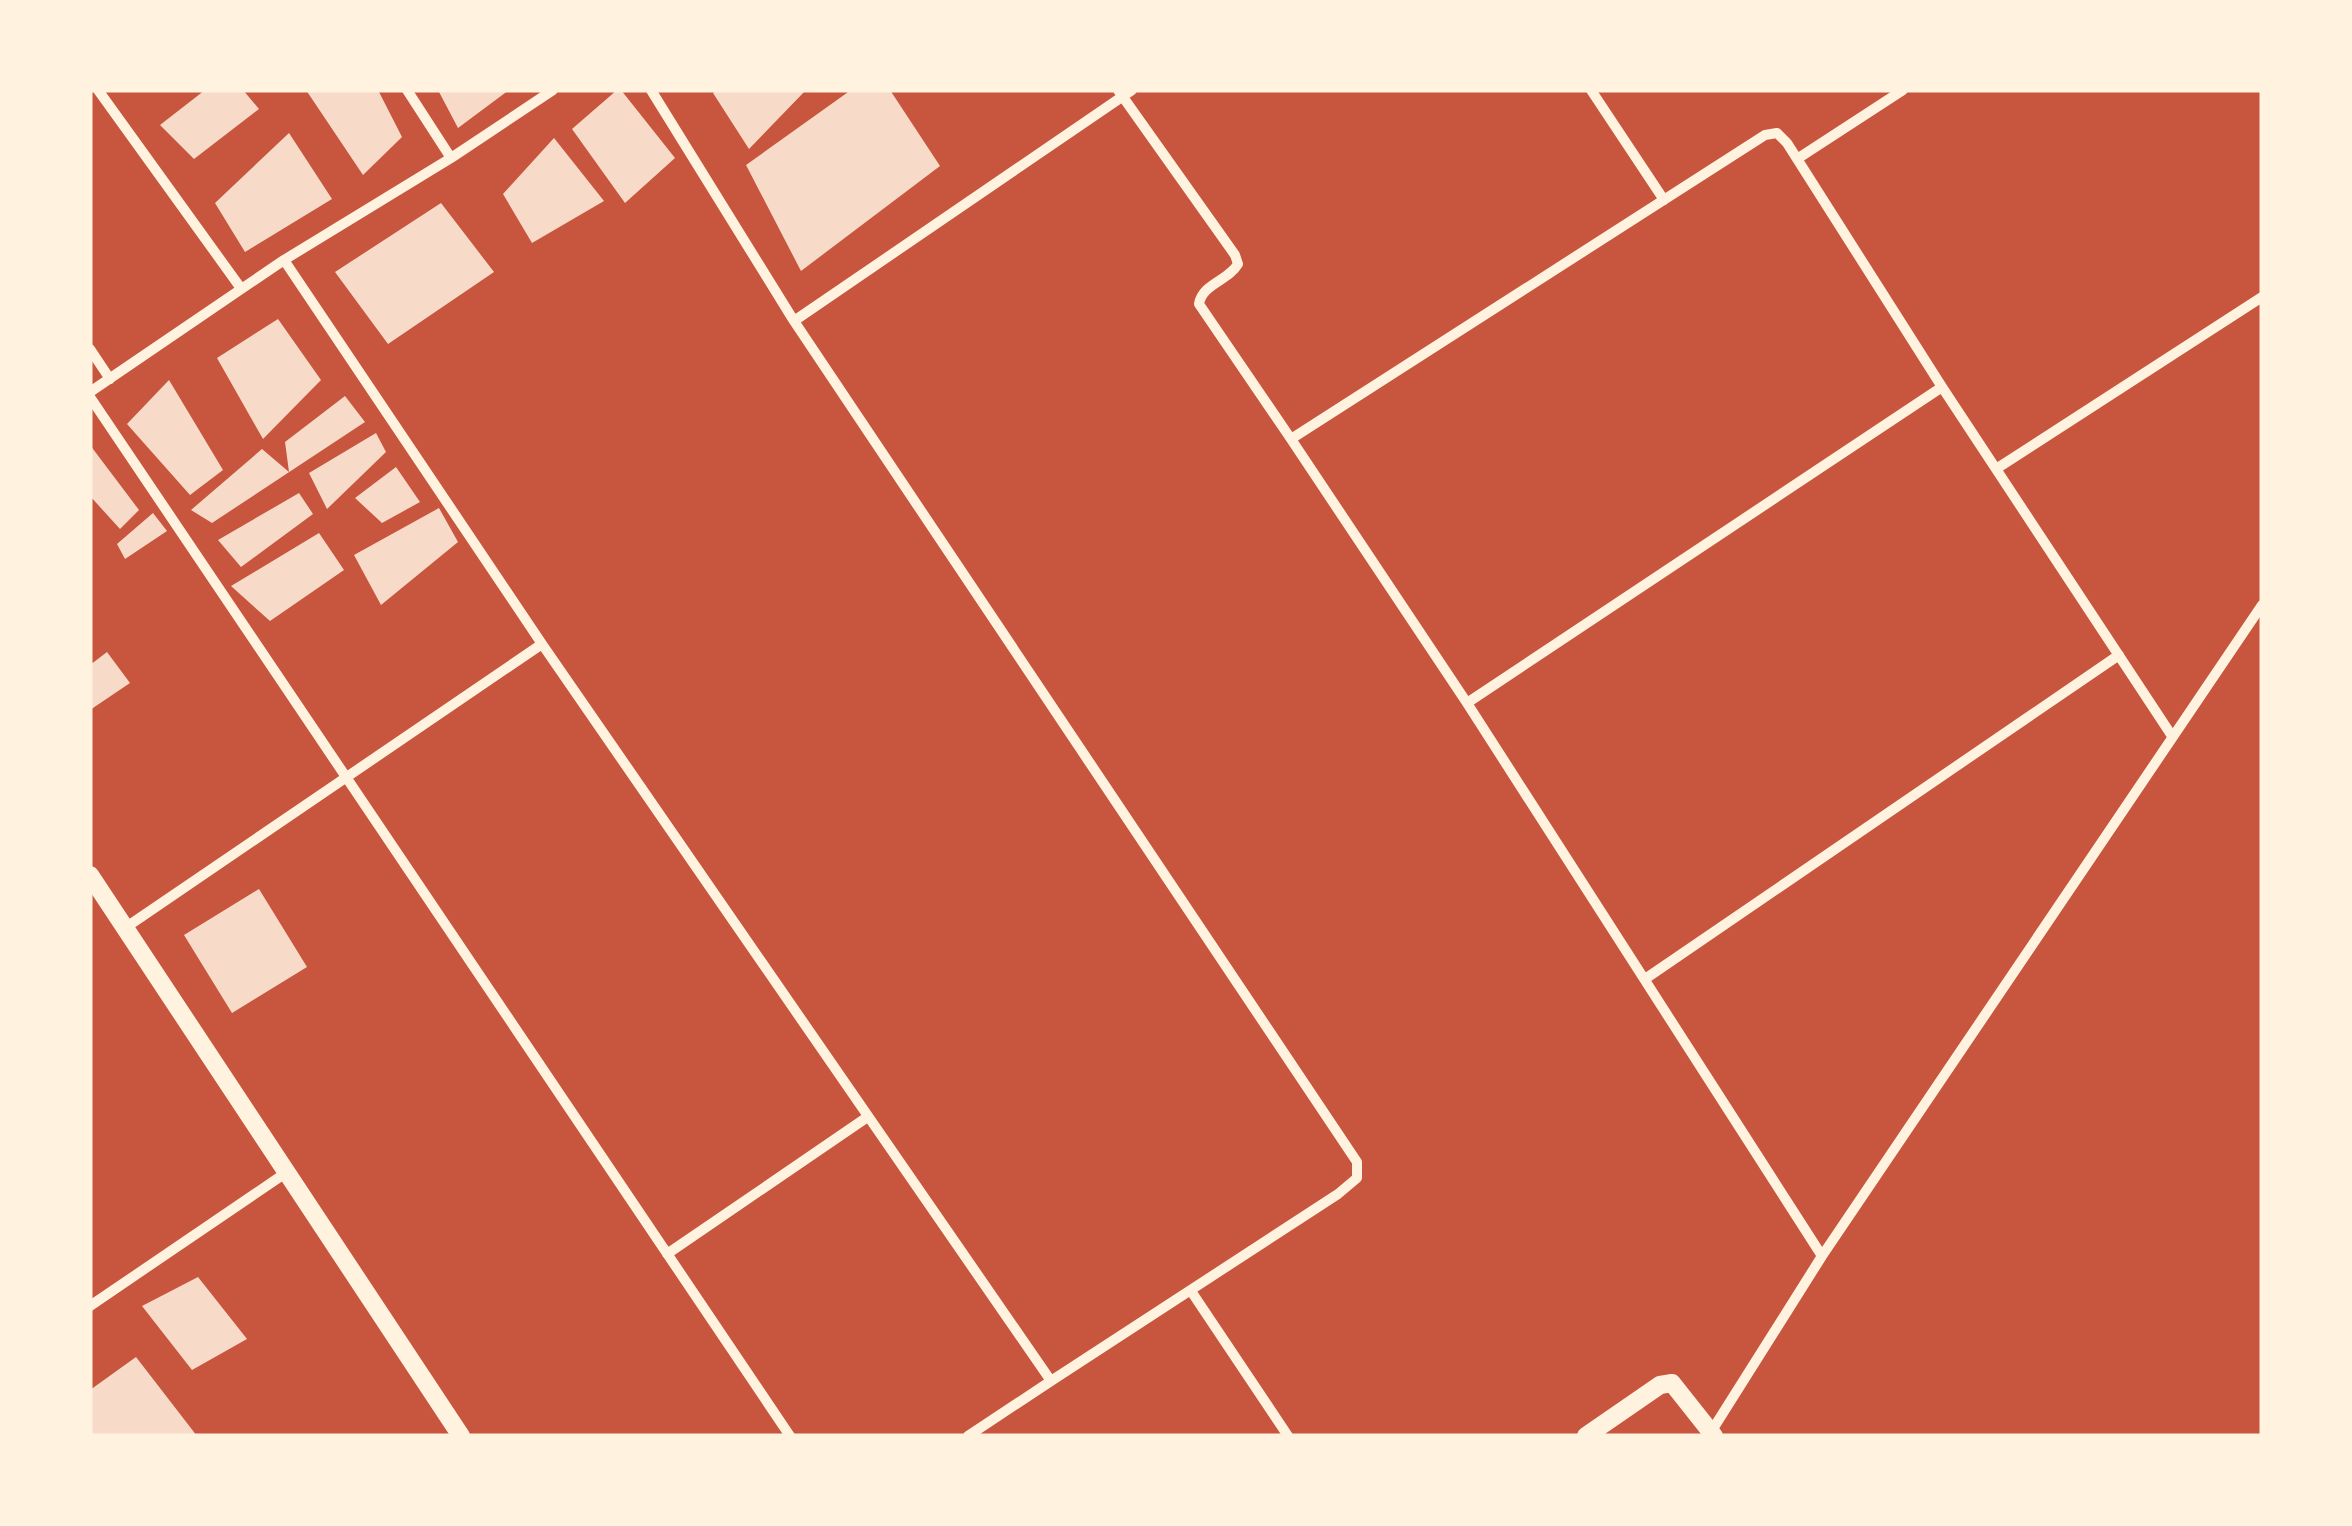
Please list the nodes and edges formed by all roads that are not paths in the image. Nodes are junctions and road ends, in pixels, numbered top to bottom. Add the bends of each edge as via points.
1 (98, 90) edge
2 (407, 90) edge
3 (553, 90) edge
4 (652, 90) edge
5 (1591, 90) edge
6 (1902, 90) edge
7 (1124, 92) edge
8 (451, 158) junction
9 (1797, 158) junction
10 (1664, 200) junction
11 (284, 260) junction
12 (240, 288) junction
13 (2262, 298) edge
14 (794, 320) junction
15 (90, 349) edge
16 (110, 378) junction
17 (1942, 386) junction
18 (90, 394) edge
19 (1291, 439) junction
20 (1996, 469) junction
21 (2262, 605) edge
22 (542, 644) junction
23 (2119, 655) junction
24 (1468, 703) junction
25 (2172, 736) junction
26 (346, 779) junction
27 (90, 875) edge
28 (125, 928) junction
29 (1645, 979) junction
30 (866, 1118) junction
31 (287, 1172) junction
32 (667, 1254) junction
33 (1822, 1256) junction
34 (1191, 1291) junction
35 (90, 1306) edge
36 (1051, 1381) junction
37 (1712, 1434) edge
38 (460, 1436) edge
39 (790, 1436) edge
40 (968, 1436) edge
41 (1288, 1436) edge
42 (1586, 1436) edge

1 - 12 street
2 - 8 street
3 - 8 street
4 - 14 street
5 - 10 street
6 - 9 street
7 - 14 street
7 - 19 street via 1235,255 1233,272 1203,292 1199,304
8 - 11 street
9 - 10 street via 1778,133 1765,135
9 - 17 street
10 - 19 street
11 - 12 street
11 - 22 street
12 - 16 street
13 - 20 street
14 - 34 street via 1357,1162 1356,1178 1338,1194
15 - 16 street
16 - 18 street
17 - 20 street
17 - 24 street
18 - 26 street
19 - 24 street
20 - 23 street
21 - 25 street
22 - 26 street
22 - 30 street
23 - 25 street
23 - 29 street
24 - 29 street
25 - 33 street
26 - 28 street
26 - 32 street
27 - 28 street
28 - 31 street
29 - 33 street
30 - 32 street
30 - 36 street
31 - 35 street
31 - 38 street
32 - 39 street
33 - 37 street
34 - 36 street
34 - 41 street
36 - 40 street
37 - 42 street via 1672,1383

